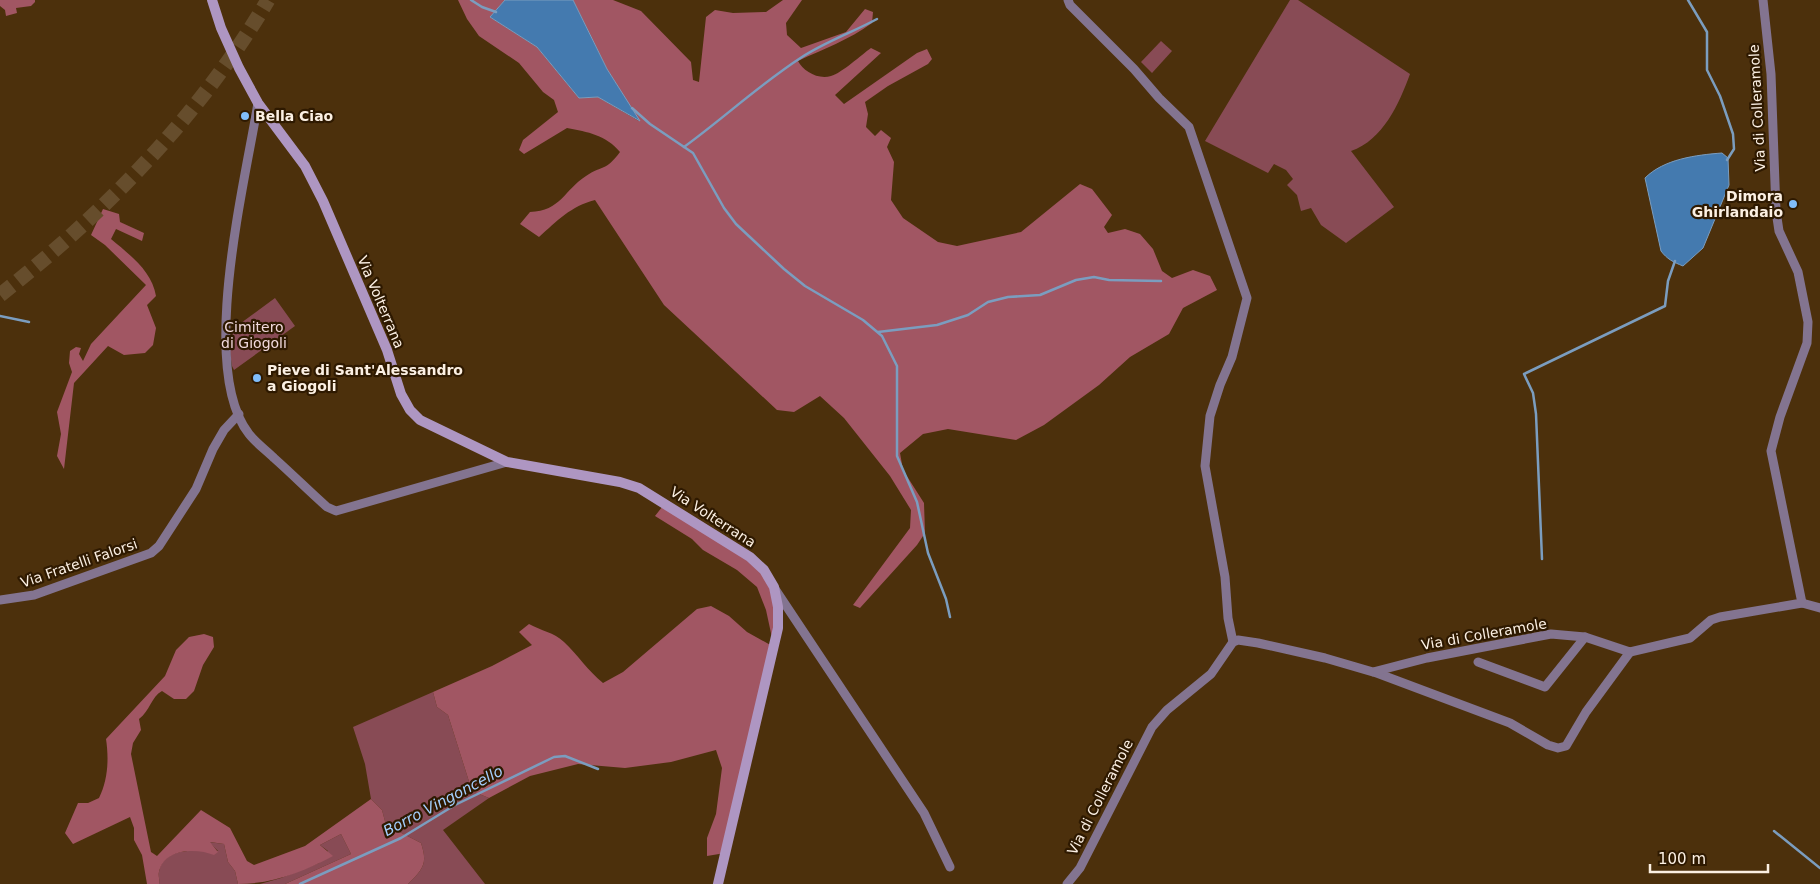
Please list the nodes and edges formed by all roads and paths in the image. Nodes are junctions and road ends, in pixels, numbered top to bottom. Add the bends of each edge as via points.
1 (212, 0) edge
2 (1068, 0) edge
3 (1763, 0) edge
4 (258, 103) junction
5 (239, 414) junction
6 (507, 462) junction
7 (774, 587) junction
8 (0, 600) edge
9 (1802, 603) junction
10 (1820, 608) edge
11 (1585, 637) junction
12 (1233, 642) junction
13 (1630, 652) junction
14 (1478, 662) dead end
15 (1373, 672) junction
16 (950, 868) dead end
17 (718, 884) edge
18 (1067, 884) edge

1 - 4 main road, Via Volterrana via 225,36
2 - 12 street via 1189,127 1247,298 1232,357 1210,416 1205,466
3 - 9 street, Via di Colleramole via 1772,74 1776,211 1779,231 1798,272 1808,322 1807,343 1777,425 1771,451
4 - 5 street via 232,256 224,338 229,387
4 - 6 main road, Via Volterrana via 305,166 323,201 410,410 420,420
5 - 6 street via 249,434 327,507 336,510
5 - 8 street, Via Fratelli Falorsi via 224,430 196,489 159,546 150,553 34,595
6 - 7 main road, Via Volterrana via 639,488 750,557 764,570
7 - 16 street, Via Volterrana via 924,813
7 - 17 main road, Via Volterrana via 778,607 774,648
9 - 10 street
9 - 13 street via 1720,617 1711,620 1690,638
11 - 13 street, Via di Colleramole
11 - 14 street via 1546,687
11 - 15 street, Via di Colleramole via 1551,634
12 - 15 street via 1268,645
12 - 18 street, Via di Colleramole via 1211,674 1167,710 1152,727 1080,868
13 - 15 street via 1586,712 1566,746 1558,748 1510,723

